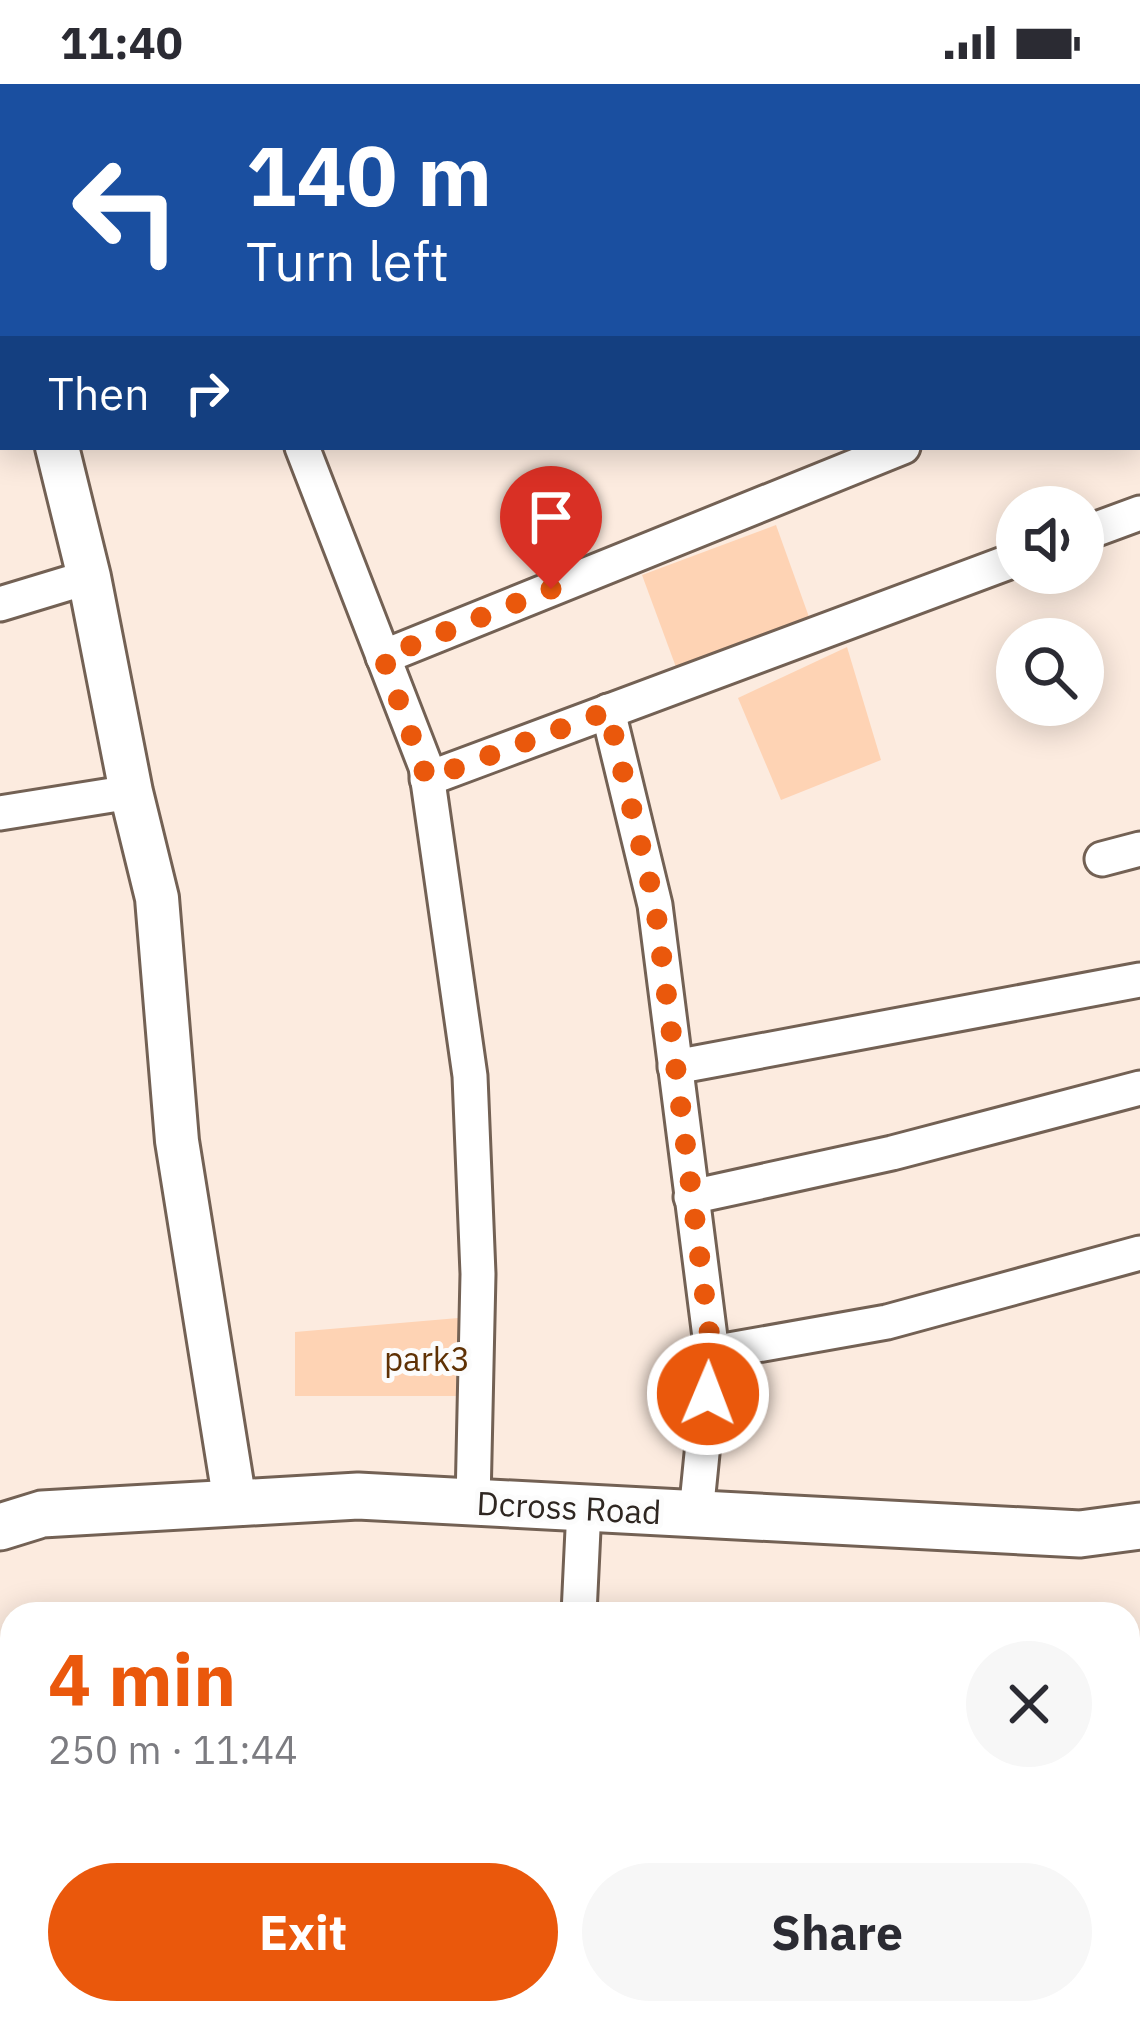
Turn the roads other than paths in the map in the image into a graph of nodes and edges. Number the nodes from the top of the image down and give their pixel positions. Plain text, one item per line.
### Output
1 (58, 450) edge
2 (303, 450) edge
3 (888, 450) edge
4 (844, 459) edge
5 (1140, 513) edge
6 (1104, 526) edge
7 (996, 567) edge
8 (89, 577) junction
9 (0, 604) edge
10 (383, 657) junction
11 (608, 711) junction
12 (427, 779) junction
13 (131, 792) junction
14 (0, 813) edge
15 (1140, 849) edge
16 (1102, 859) dead end
17 (1140, 980) edge
18 (675, 1067) junction
19 (1140, 1088) edge
20 (691, 1197) junction
21 (1140, 1253) edge
22 (712, 1354) junction
23 (473, 1502) junction
24 (236, 1503) junction
25 (584, 1508) junction
26 (696, 1514) junction
27 (1140, 1526) edge
28 (0, 1527) edge
29 (580, 1602) edge

1 - 8 street
2 - 10 street
3 - 4 street
4 - 10 street
5 - 6 street
7 - 11 street
8 - 9 street
8 - 13 street
10 - 12 street
11 - 12 street
11 - 18 street
12 - 23 street
13 - 14 street
13 - 24 street
15 - 16 street
17 - 18 street
18 - 20 street
19 - 20 street
20 - 22 street
21 - 22 street
22 - 26 street
23 - 24 main road, Dcross Road
23 - 25 main road, Dcross Road
24 - 28 main road, Dcross Road
25 - 26 main road, Dcross Road
25 - 29 street
26 - 27 main road, Dcross Road

